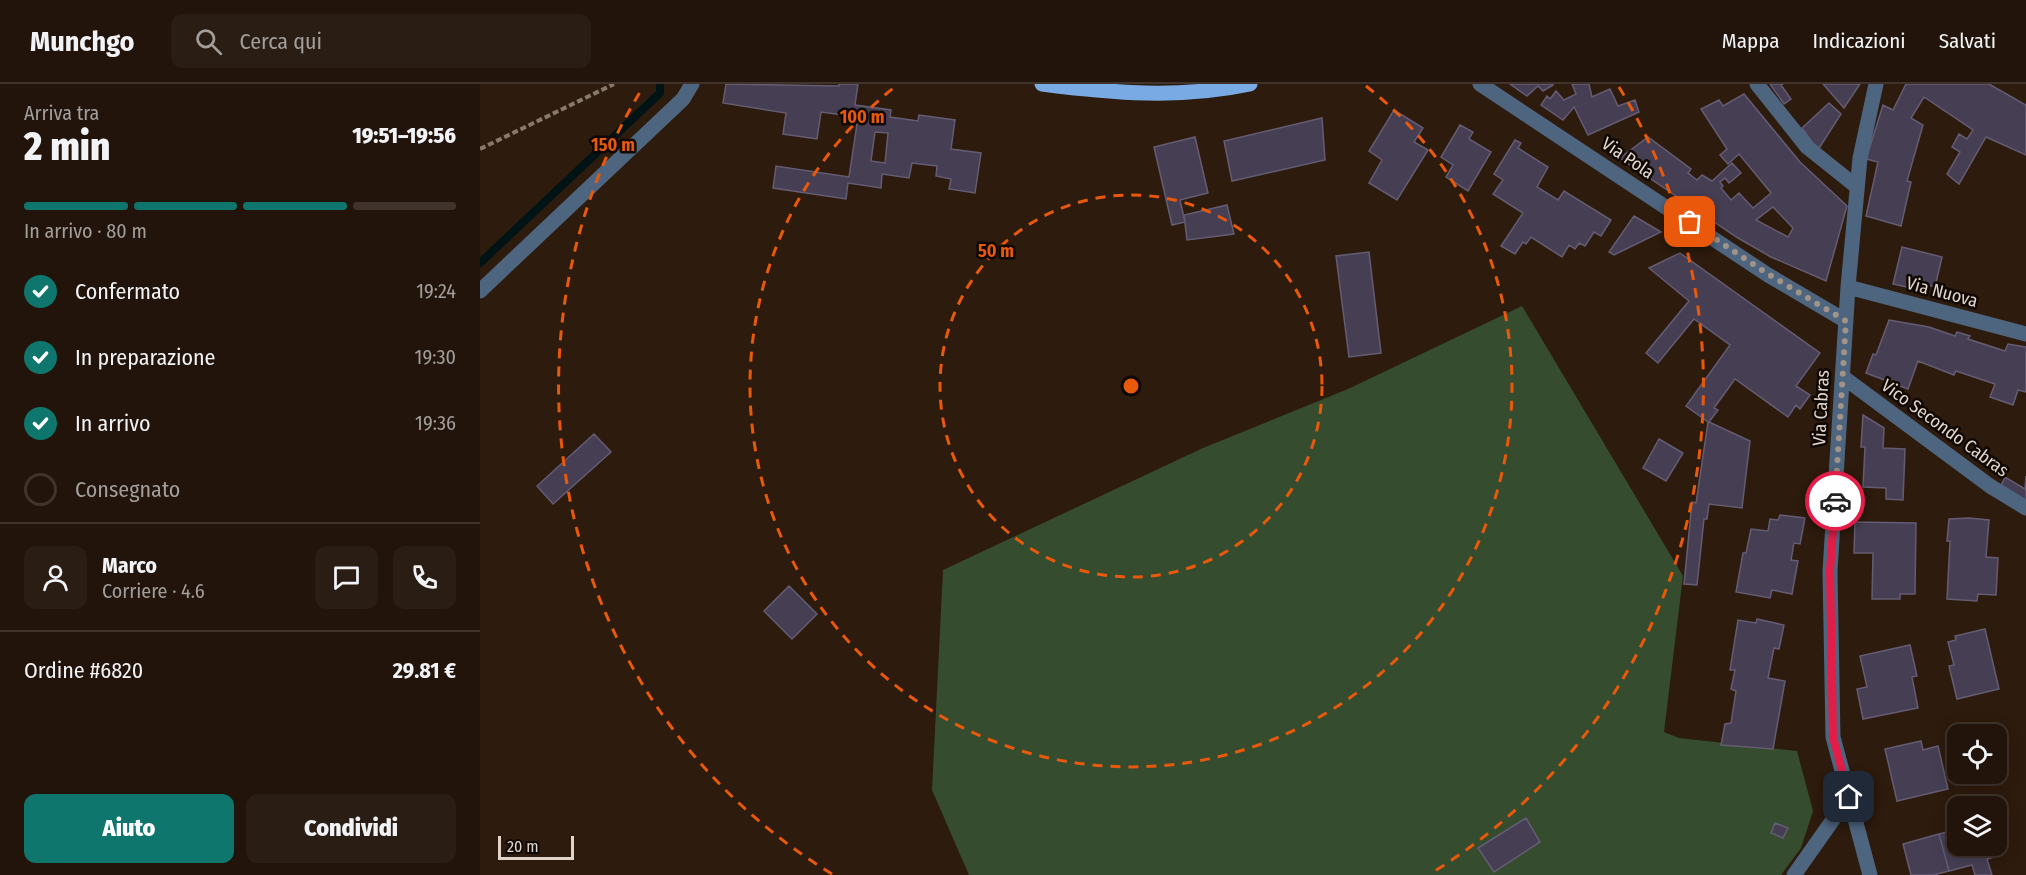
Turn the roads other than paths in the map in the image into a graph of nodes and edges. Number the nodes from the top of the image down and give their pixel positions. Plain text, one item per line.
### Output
1 (692, 84) edge
2 (1042, 84) edge
3 (1250, 84) edge
4 (1480, 84) edge
5 (1758, 84) edge
6 (1876, 84) edge
7 (1857, 187) junction
8 (1848, 287) junction
9 (480, 291) edge
10 (1846, 321) junction
11 (2026, 334) edge
12 (1842, 377) junction
13 (2026, 508) edge
14 (1849, 797) junction
15 (1794, 875) edge
16 (1870, 875) edge

1 - 9 street
2 - 3 main road
4 - 10 street, Via Pola
5 - 7 street
6 - 7 street, Via Cabras
7 - 8 street, Via Cabras
8 - 10 street, Via Cabras
8 - 11 street, Via Nuova
10 - 12 street, Via Cabras
12 - 13 street, Vico Secondo Cabras
12 - 14 street, Via Cabras
14 - 15 street
14 - 16 street, Via Cabras

